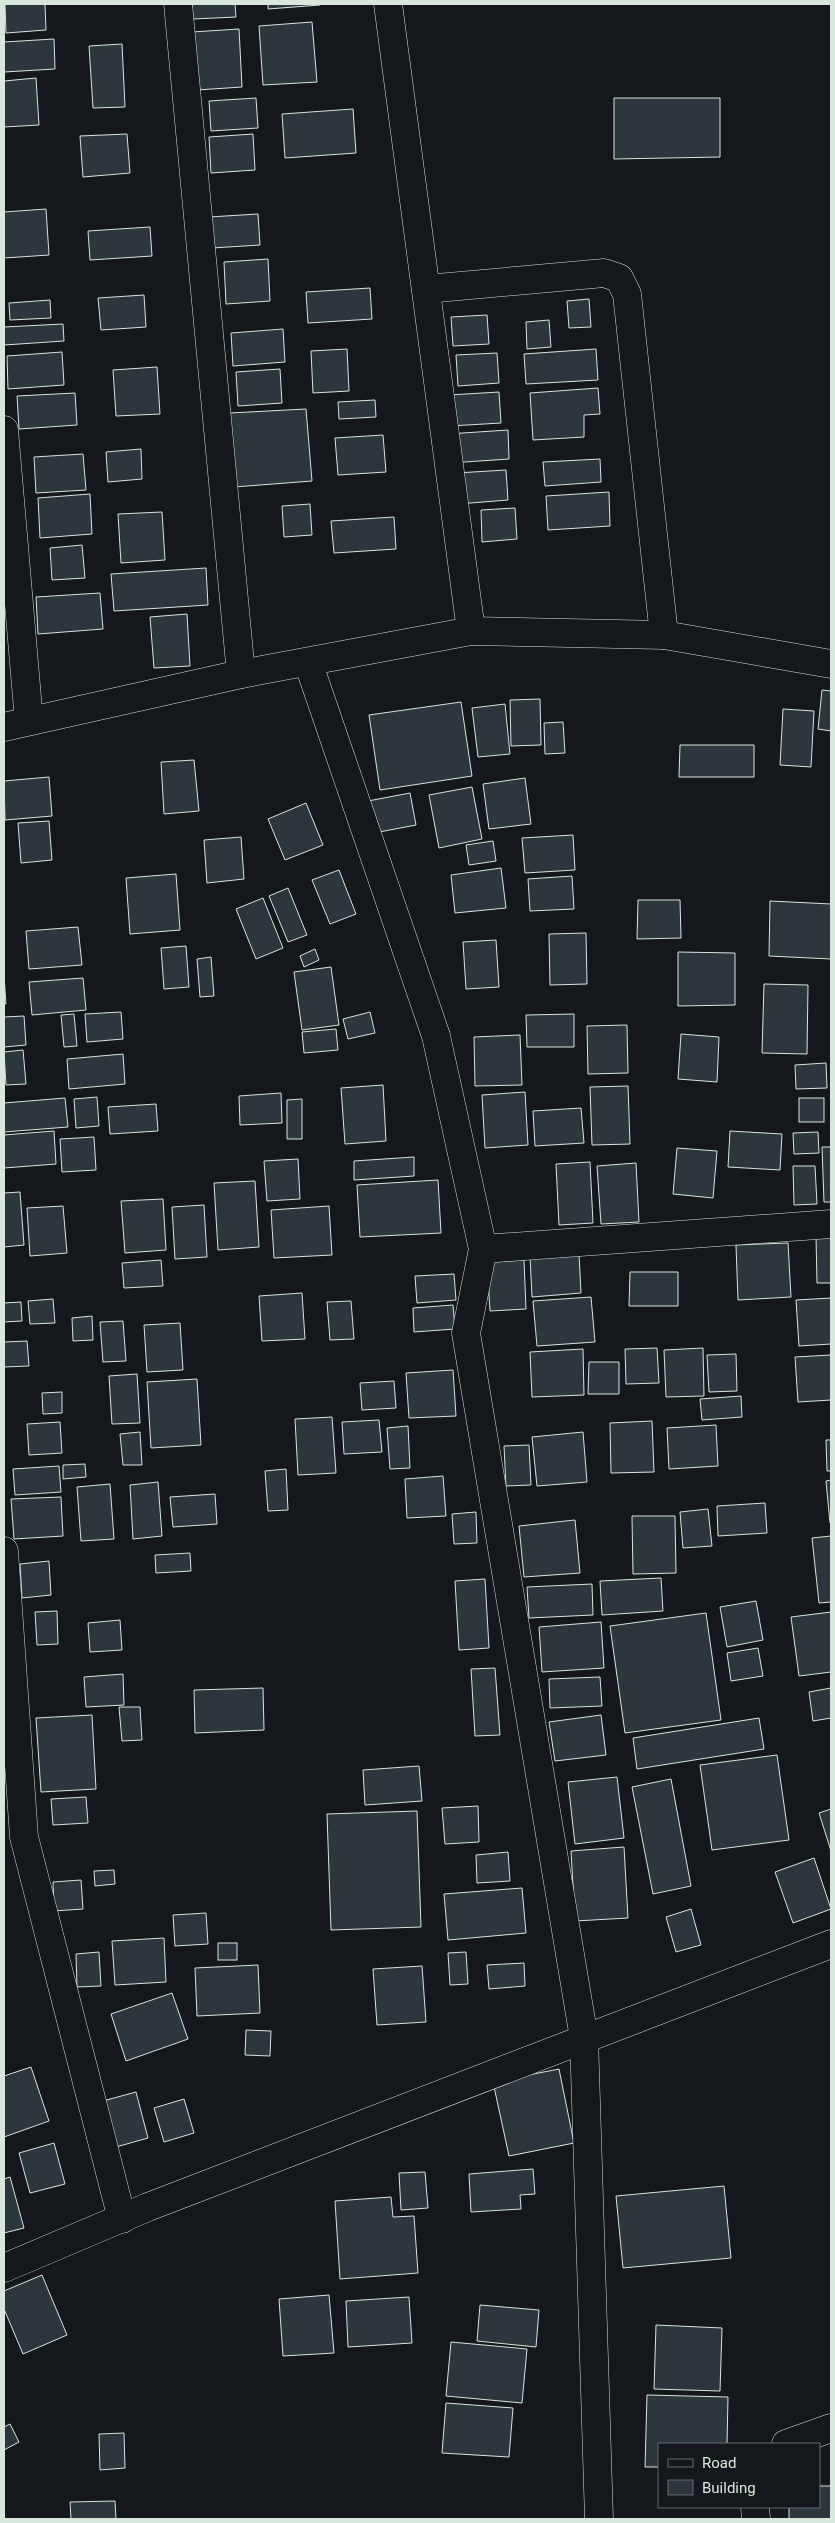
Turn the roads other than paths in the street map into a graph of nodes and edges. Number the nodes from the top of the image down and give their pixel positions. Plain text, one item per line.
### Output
1 (178, 4) edge
2 (388, 4) edge
3 (426, 289) junction
4 (4, 430) edge
5 (472, 631) junction
6 (664, 635) junction
7 (308, 662) junction
8 (831, 664) edge
9 (242, 674) junction
10 (16, 724) edge
11 (831, 1224) edge
12 (483, 1249) junction
13 (4, 1551) edge
14 (831, 1944) edge
15 (584, 2038) junction
16 (122, 2218) junction
17 (4, 2268) edge
18 (831, 2428) edge
19 (789, 2443) edge
20 (599, 2519) edge

1 - 9 street
2 - 3 street
3 - 5 street
3 - 6 street
4 - 10 street
5 - 6 street
5 - 7 street
6 - 8 street
7 - 9 street
7 - 12 street
9 - 10 street
11 - 12 street
12 - 15 street
13 - 16 street
14 - 15 street
15 - 16 street
15 - 20 street
16 - 17 street
18 - 19 street

